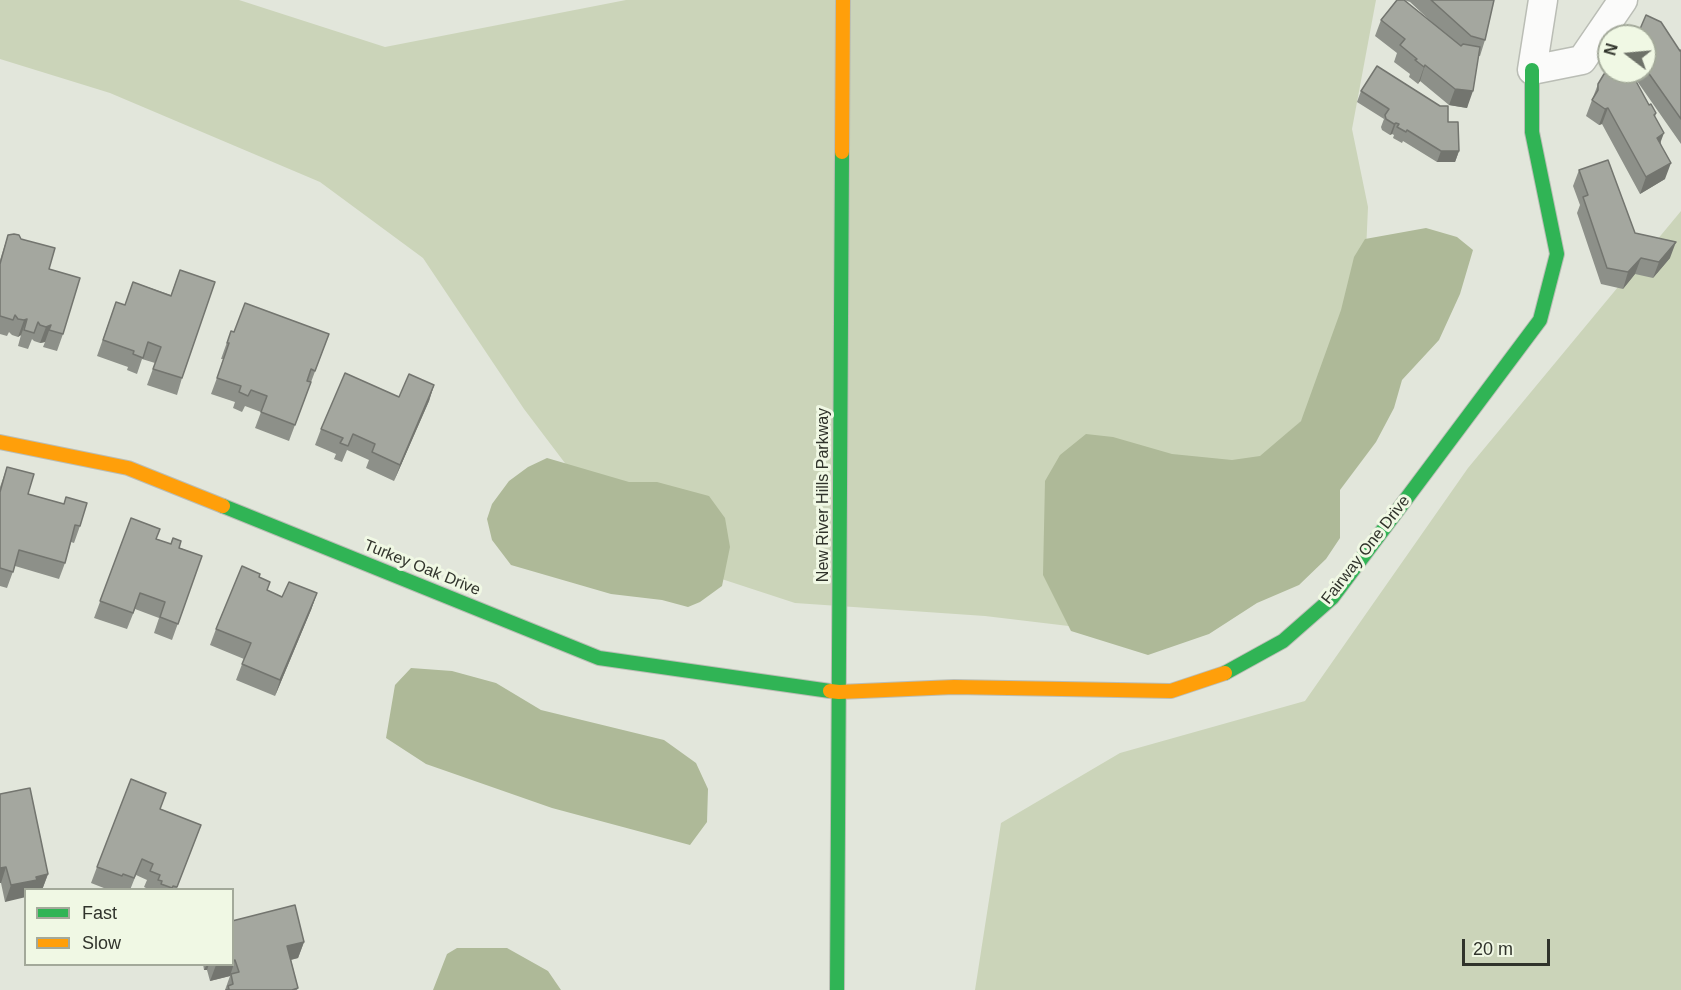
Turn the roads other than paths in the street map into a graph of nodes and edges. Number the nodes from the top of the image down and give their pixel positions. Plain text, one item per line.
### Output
1 (843, 0) edge
2 (1543, 0) edge
3 (1623, 0) edge
4 (1532, 70) junction
5 (0, 442) edge
6 (839, 692) junction
7 (837, 990) edge

1 - 6 street, New River Hills Parkway
2 - 4 street, Fairway One Drive
3 - 4 street
4 - 6 street, Fairway One Drive
5 - 6 street, Turkey Oak Drive
6 - 7 street, New River Hills Parkway

